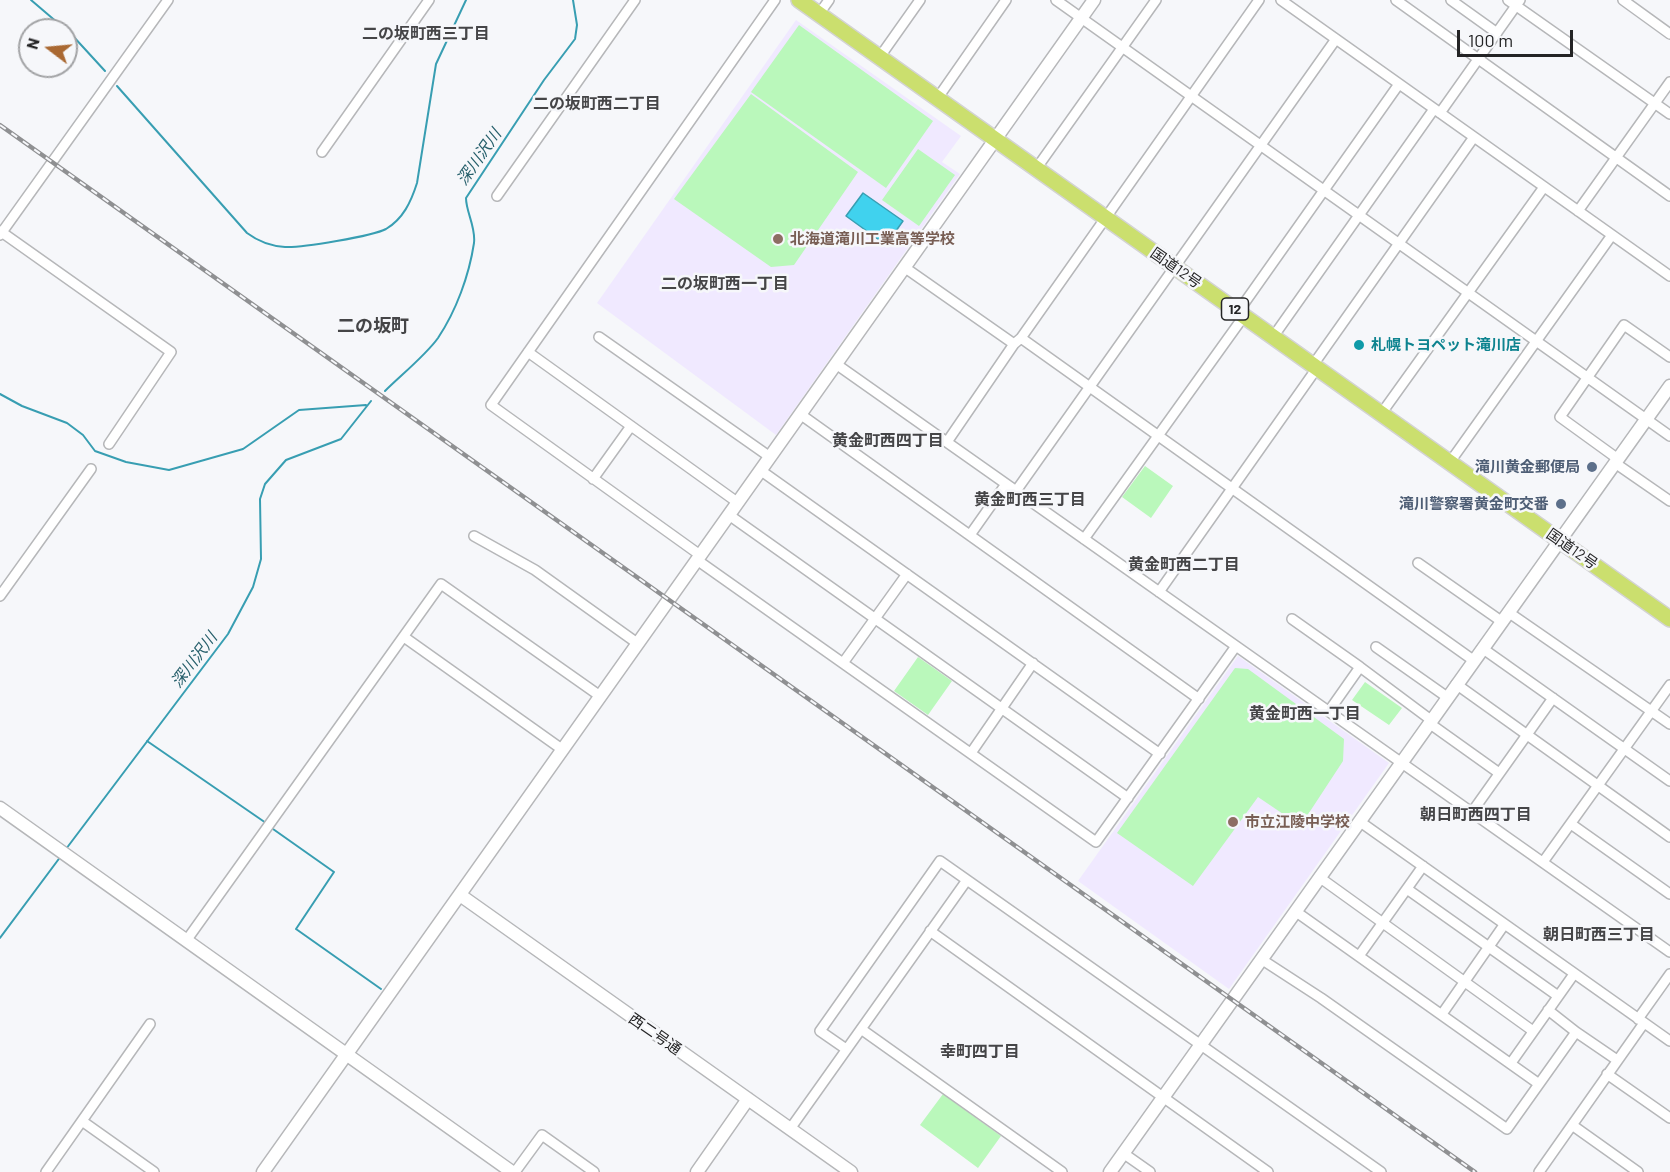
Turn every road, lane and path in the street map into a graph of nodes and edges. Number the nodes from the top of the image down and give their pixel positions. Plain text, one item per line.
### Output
1 (168, 0) edge
2 (429, 0) edge
3 (635, 0) edge
4 (775, 0) edge
5 (799, 0) edge
6 (829, 0) edge
7 (920, 0) edge
8 (1006, 0) edge
9 (1056, 0) edge
10 (1094, 0) edge
11 (1156, 0) edge
12 (1259, 0) edge
13 (1281, 0) edge
14 (1396, 0) edge
15 (1451, 0) edge
16 (1623, 0) edge
17 (1515, 2) edge
18 (819, 14) junction
19 (1081, 18) junction
20 (1497, 33) junction
21 (1670, 34) edge
22 (1336, 39) junction
23 (1122, 48) junction
24 (879, 58) junction
25 (1478, 59) junction
26 (1670, 82) edge
27 (1399, 84) junction
28 (1191, 96) junction
29 (937, 99) junction
30 (1655, 103) junction
31 (1437, 111) junction
32 (1670, 114) edge
33 (1474, 137) junction
34 (995, 140) junction
35 (1260, 144) junction
36 (322, 152) dead end
37 (1616, 158) junction
38 (1036, 169) junction
39 (1544, 187) junction
40 (1325, 190) junction
41 (497, 196) dead end
42 (1670, 196) edge
43 (1578, 211) junction
44 (1359, 216) junction
45 (1106, 218) junction
46 (1, 233) edge
47 (1612, 235) junction
48 (1398, 244) junction
49 (904, 267) junction
50 (1174, 267) junction
51 (1670, 276) edge
52 (1467, 293) junction
53 (1241, 314) junction
54 (599, 337) dead end
55 (1273, 337) junction
56 (1017, 341) junction
57 (1537, 342) junction
58 (528, 352) junction
59 (1670, 357) edge
60 (836, 364) junction
61 (1315, 367) junction
62 (1587, 378) junction
63 (1670, 386) edge
64 (1089, 387) junction
65 (800, 414) junction
66 (1381, 414) junction
67 (1646, 419) junction
68 (630, 426) junction
69 (1158, 435) junction
70 (1670, 436) edge
71 (946, 442) junction
72 (109, 444) dead end
73 (770, 457) junction
74 (1617, 461) junction
75 (1450, 462) junction
76 (91, 469) dead end
77 (760, 470) junction
78 (593, 479) junction
79 (1006, 484) junction
80 (1232, 488) junction
81 (1016, 491) junction
82 (1670, 501) edge
83 (737, 502) junction
84 (729, 514) junction
85 (970, 535) junction
86 (474, 536) dead end
87 (1084, 539) junction
88 (1560, 541) junction
89 (698, 558) junction
90 (1418, 563) dead end
91 (907, 574) junction
92 (1159, 592) junction
93 (0, 596) edge
94 (1504, 616) junction
95 (875, 618) junction
96 (1292, 619) dead end
97 (1670, 619) edge
98 (404, 636) junction
99 (637, 643) junction
100 (1236, 646) junction
101 (1376, 646) dead end
102 (1482, 648) junction
103 (1473, 660) junction
104 (843, 663) junction
105 (1033, 663) junction
106 (1360, 667) junction
107 (1456, 684) junction
108 (1670, 685) edge
109 (600, 696) junction
110 (1447, 697) junction
111 (1553, 698) junction
112 (1199, 699) junction
113 (1002, 708) junction
114 (1329, 711) junction
115 (1651, 711) junction
116 (1430, 722) junction
117 (1670, 724) edge
118 (1526, 735) junction
119 (1625, 748) junction
120 (563, 750) junction
121 (971, 753) junction
122 (1160, 754) junction
123 (1401, 762) junction
124 (1499, 773) junction
125 (1670, 781) edge
126 (1597, 786) junction
127 (1128, 798) junction
128 (0, 807) edge
129 (1472, 812) junction
130 (1359, 821) junction
131 (1571, 824) junction
132 (1670, 837) edge
133 (1543, 862) junction
134 (1423, 866) junction
135 (1319, 877) junction
136 (967, 879) junction
137 (1407, 889) junction
138 (1670, 894) edge
139 (460, 895) junction
140 (1295, 911) junction
141 (1383, 923) junction
142 (1504, 925) junction
143 (930, 931) junction
144 (186, 941) junction
145 (1489, 947) junction
146 (1670, 952) edge
147 (1359, 956) junction
148 (1261, 959) junction
149 (1574, 974) junction
150 (1670, 974) edge
151 (1465, 981) junction
152 (1558, 996) junction
153 (1548, 1010) junction
154 (1442, 1014) junction
155 (1641, 1021) junction
156 (150, 1024) dead end
157 (861, 1029) junction
158 (1533, 1031) junction
159 (1576, 1032) junction
160 (1670, 1041) edge
161 (1200, 1044) junction
162 (846, 1049) junction
163 (346, 1054) junction
164 (1617, 1060) junction
165 (1511, 1063) junction
166 (1607, 1074) junction
167 (1539, 1084) junction
168 (1162, 1098) junction
169 (748, 1099) junction
170 (1670, 1118) edge
171 (82, 1120) junction
172 (1572, 1125) junction
173 (790, 1129) junction
174 (1123, 1153) junction
175 (46, 1172) edge
176 (154, 1172) edge
177 (262, 1172) edge
178 (514, 1172) edge
179 (594, 1172) edge
180 (697, 1172) edge
181 (851, 1172) edge
182 (1062, 1172) edge
183 (1110, 1172) edge
184 (1150, 1172) edge
185 (1268, 1172) edge
186 (1381, 1172) edge
187 (1539, 1172) edge
188 (1638, 1172) edge

1 - 46 street
2 - 36 street
3 - 41 street
4 - 58 street
5 - 18 highway, 国道12号 / 12
6 - 18 street
7 - 24 street
8 - 29 street
9 - 19 street
10 - 19 street
11 - 23 street
12 - 28 street
13 - 22 street
14 - 25 street
15 - 20 street
16 - 21 street
17 - 20 street
17 - 30 street
18 - 24 highway, 国道12号 / 12
19 - 23 street
19 - 34 street
20 - 25 street
22 - 27 street
22 - 35 street
23 - 28 street
23 - 38 street
24 - 29 highway, 国道12号 / 12
25 - 31 street
25 - 37 street
26 - 30 street
27 - 31 street
27 - 40 street
28 - 35 street
28 - 45 street
29 - 34 highway, 国道12号 / 12
30 - 32 street
30 - 37 street
31 - 33 street
31 - 44 street
33 - 39 street
33 - 48 street
34 - 38 highway, 国道12号 / 12
34 - 49 street
35 - 40 street
35 - 50 street
37 - 42 street
37 - 43 street
38 - 45 highway, 国道12号 / 12
39 - 43 street
39 - 52 street
40 - 44 street
40 - 53 street
43 - 47 street
44 - 48 street
44 - 55 street
45 - 50 highway, 国道12号 / 12
45 - 56 street
46 - 72 street
47 - 51 street
47 - 57 street
48 - 52 street
48 - 61 street
49 - 56 street
49 - 60 street
50 - 53 highway, 国道12号 / 12
50 - 64 street
52 - 57 street
52 - 66 street
53 - 55 highway, 国道12号 / 12
53 - 69 street
54 - 73 street
55 - 61 highway, 国道12号 / 12
56 - 64 street
56 - 71 street
57 - 62 street
57 - 75 street
58 - 68 street
58 - 78 street
59 - 62 street
60 - 65 street
60 - 71 street
61 - 66 highway, 国道12号 / 12
61 - 80 street
62 - 67 street
62 - 74 street
63 - 67 street
64 - 69 street
64 - 81 street
65 - 73 street
65 - 85 street
66 - 75 highway, 国道12号 / 12
67 - 70 street
67 - 74 street
68 - 78 street
68 - 83 street
69 - 80 street
69 - 87 street
71 - 79 street
73 - 77 street
74 - 82 street
74 - 88 street
75 - 88 highway, 国道12号 / 12
76 - 93 street
77 - 83 street
77 - 91 street
78 - 89 street
79 - 81 street
79 - 85 street
80 - 92 street
80 - 103 street
81 - 87 street
83 - 84 street
84 - 89 street
84 - 95 street
85 - 112 street
86 - 99 street
87 - 92 street
88 - 94 street
88 - 97 highway, 国道12号 / 12
89 - 99 street
89 - 104 street
90 - 94 street
91 - 95 street
91 - 105 street
92 - 100 street
94 - 102 street
94 - 115 street
95 - 104 street
95 - 113 street
96 - 106 street
98 - 109 street
98 - 120 street
98 - 144 street
99 - 109 street
100 - 112 street
100 - 114 street
101 - 110 street
102 - 103 street
102 - 111 street
103 - 107 street
104 - 121 street
105 - 113 street
105 - 122 street
106 - 114 street
106 - 116 street
107 - 110 street
107 - 118 street
108 - 115 street
109 - 120 street
110 - 116 street
111 - 118 street
111 - 119 street
112 - 122 street
113 - 121 street
113 - 127 street
114 - 123 street
115 - 117 street
115 - 119 street
116 - 123 street
116 - 124 street
118 - 124 street
118 - 126 street
119 - 125 street
119 - 126 street
120 - 139 street
121 - 127 street
122 - 127 street
123 - 129 street
123 - 130 street
124 - 129 street
126 - 131 street
126 - 132 street
128 - 144 street
129 - 133 street
130 - 134 street
130 - 135 street
131 - 133 street
131 - 138 street
133 - 146 street
134 - 137 street
134 - 142 street
135 - 140 street
135 - 141 street
136 - 143 street
136 - 161 street
136 - 162 street
137 - 141 street
137 - 145 street
139 - 163 street
139 - 169 street, 西二号通
140 - 147 street
140 - 148 street
141 - 147 street
141 - 151 street
142 - 145 street
142 - 149 street
143 - 157 street
143 - 168 street
144 - 163 street
145 - 151 street
145 - 152 street
147 - 154 street
148 - 161 street
148 - 167 street
149 - 152 street
149 - 155 street
150 - 155 street
151 - 154 street
151 - 158 street
152 - 153 street
153 - 158 street
153 - 159 street
154 - 165 street
155 - 160 street
155 - 164 street
156 - 171 street
157 - 162 street
157 - 182 street
158 - 165 street
159 - 164 street
159 - 167 street
161 - 168 street
161 - 186 street
162 - 173 street
163 - 177 street
163 - 178 street
164 - 166 street
165 - 167 street
166 - 170 street
166 - 172 street
168 - 174 street
168 - 185 street
169 - 173 street, 西二号通
169 - 180 street
171 - 175 street
171 - 176 street
172 - 187 street
172 - 188 street
173 - 181 street, 西二号通
174 - 183 street
174 - 184 street
178 - 179 street

